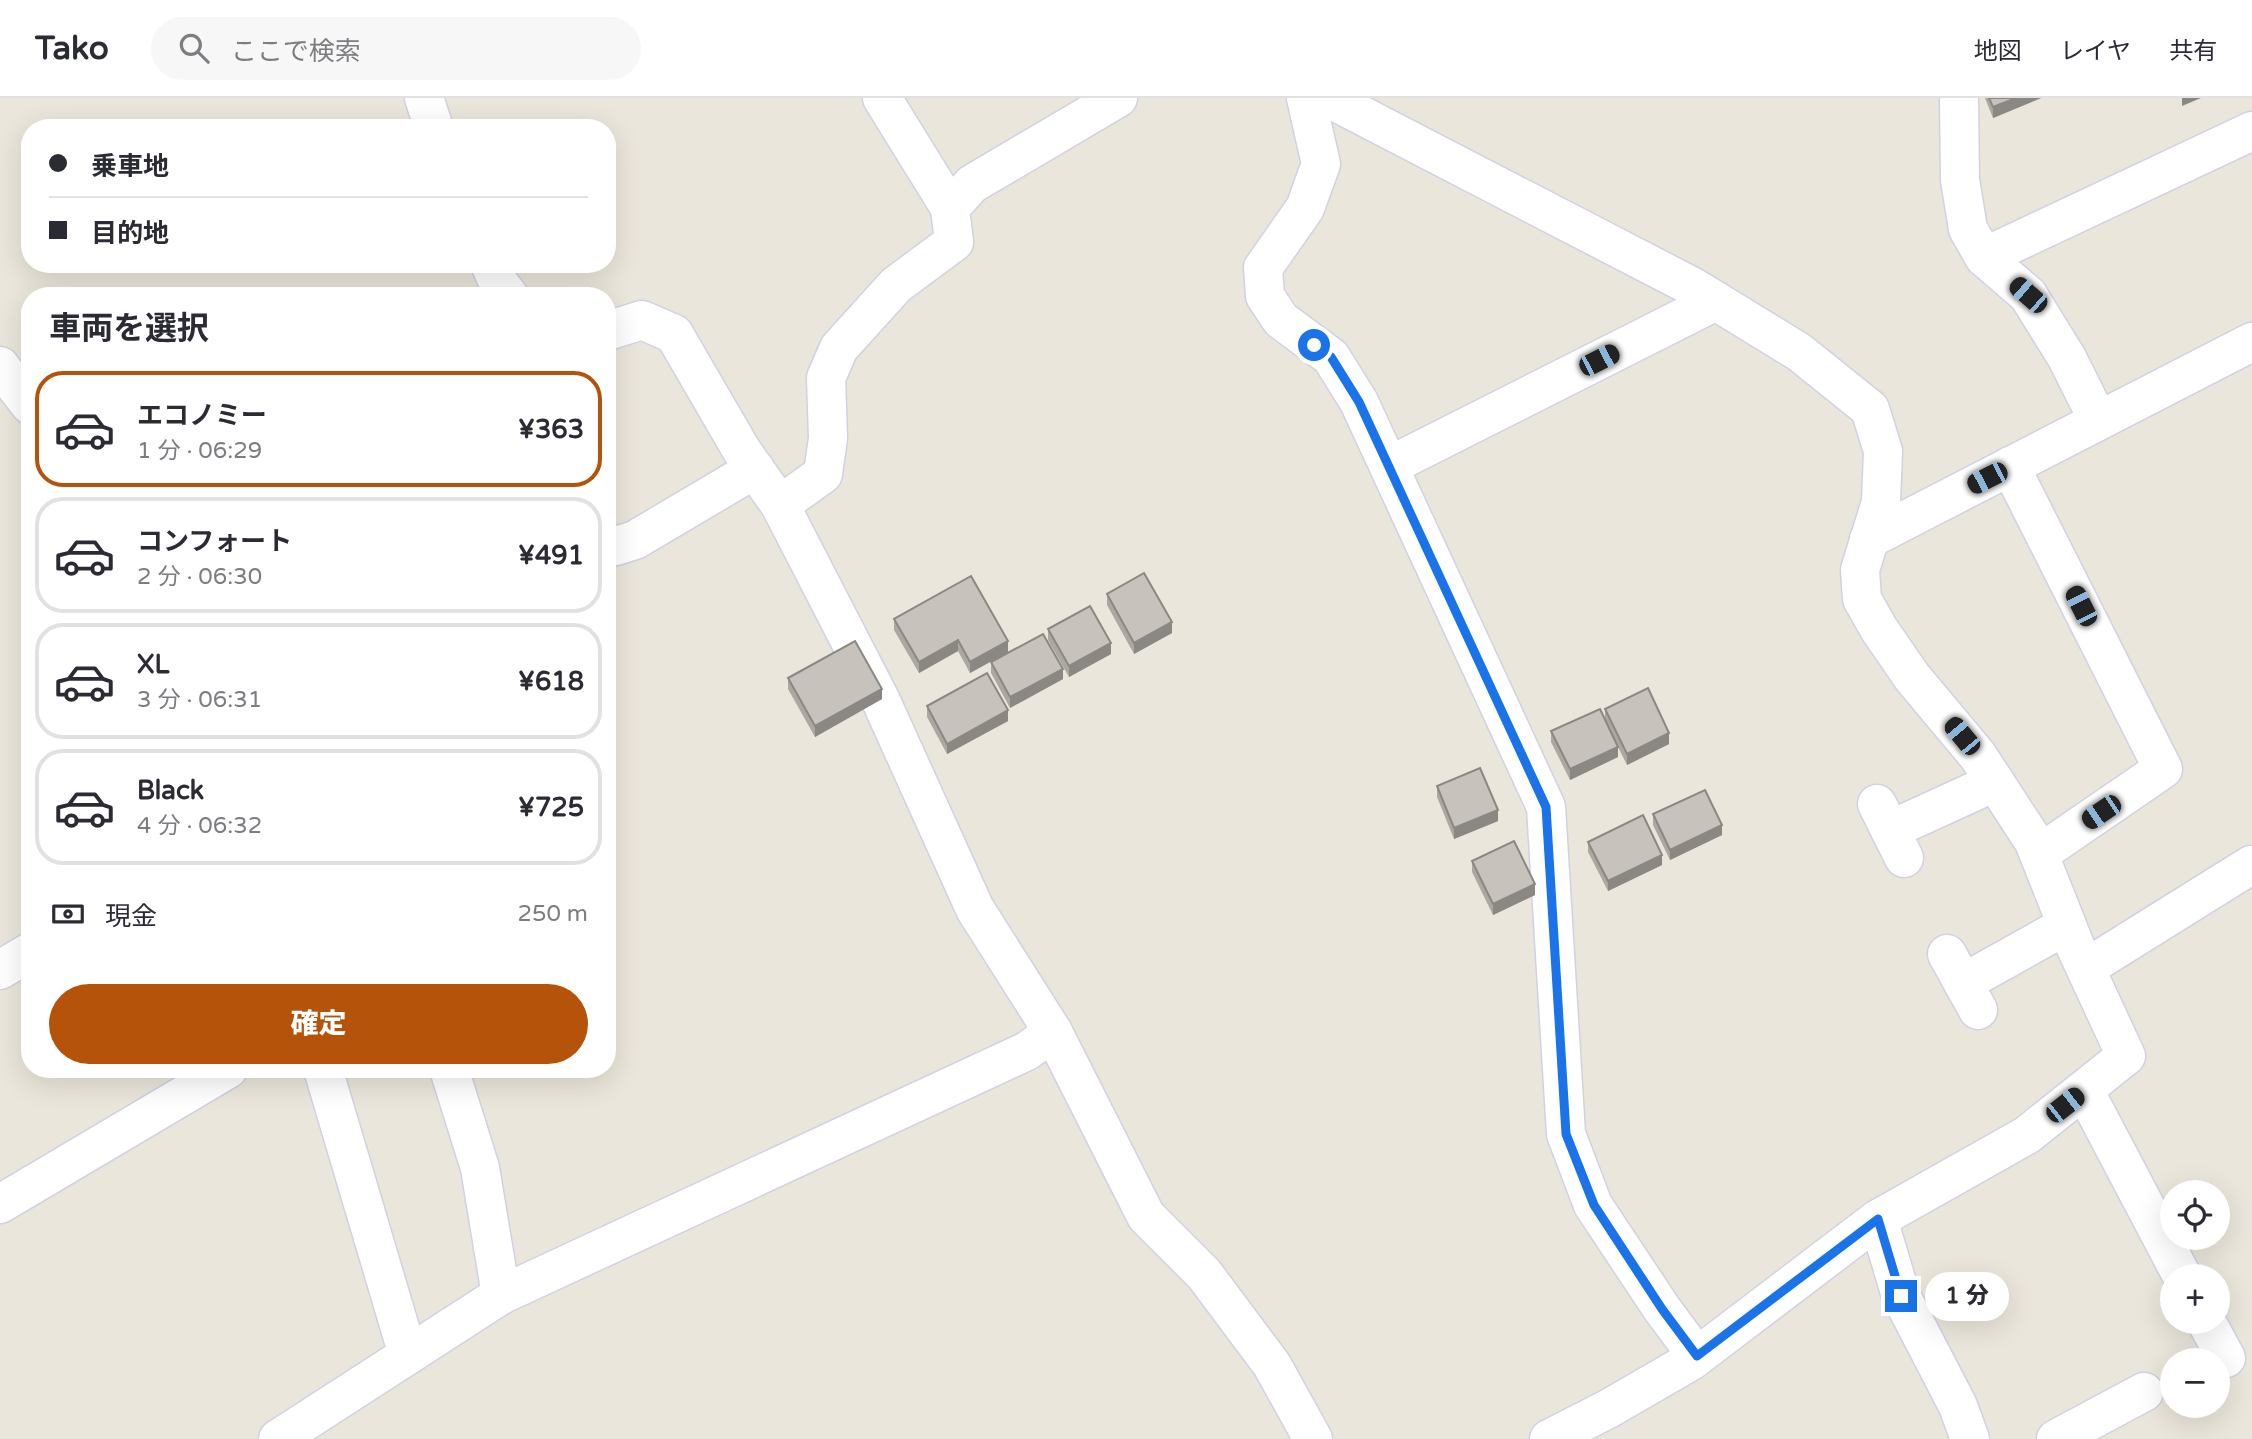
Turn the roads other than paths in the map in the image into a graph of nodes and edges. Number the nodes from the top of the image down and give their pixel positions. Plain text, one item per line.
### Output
1 (424, 98) edge
2 (882, 98) edge
3 (1118, 98) edge
4 (1306, 98) edge
5 (1328, 98) edge
6 (1959, 98) edge
7 (431, 119) edge
8 (2252, 131) edge
9 (950, 208) junction
10 (1984, 257) junction
11 (1716, 301) junction
12 (616, 328) edge
13 (2252, 342) edge
14 (0, 366) edge
15 (21, 393) edge
16 (2098, 420) junction
17 (1389, 466) junction
18 (2010, 466) junction
19 (755, 469) junction
20 (780, 505) junction
21 (1869, 539) junction
22 (616, 546) edge
23 (1995, 782) junction
24 (1891, 831) dead end
25 (2039, 854) junction
26 (2251, 865) edge
27 (2067, 925) junction
28 (21, 958) edge
29 (2086, 968) junction
30 (0, 970) edge
31 (1963, 982) dead end
32 (1053, 1032) junction
33 (213, 1078) edge
34 (326, 1078) edge
35 (452, 1078) edge
36 (2084, 1090) junction
37 (0, 1204) edge
38 (1878, 1219) junction
39 (2176, 1264) edge
40 (501, 1295) junction
41 (408, 1355) junction
42 (1697, 1356) junction
43 (2144, 1392) dead end
44 (278, 1439) edge
45 (1313, 1439) edge
46 (1549, 1439) edge
47 (1970, 1439) edge
48 (2056, 1439) edge

1 - 7 street
2 - 9 street
3 - 9 street
4 - 17 street
5 - 11 street
6 - 10 street
8 - 10 street
9 - 20 street
10 - 16 street
11 - 17 street
11 - 21 street
12 - 19 street
13 - 16 street
14 - 15 street
16 - 18 street
17 - 42 street
18 - 21 street
18 - 25 street
19 - 20 street
19 - 22 street
20 - 32 street
21 - 23 street
23 - 24 street
23 - 25 street
25 - 27 street
26 - 29 street
27 - 29 street
27 - 31 street
28 - 30 street
29 - 36 street
32 - 40 street
32 - 45 street
33 - 37 street
34 - 41 street
35 - 40 street
36 - 38 street
36 - 39 street
38 - 42 street
38 - 47 street
40 - 41 street
41 - 44 street
42 - 46 street
43 - 48 street

